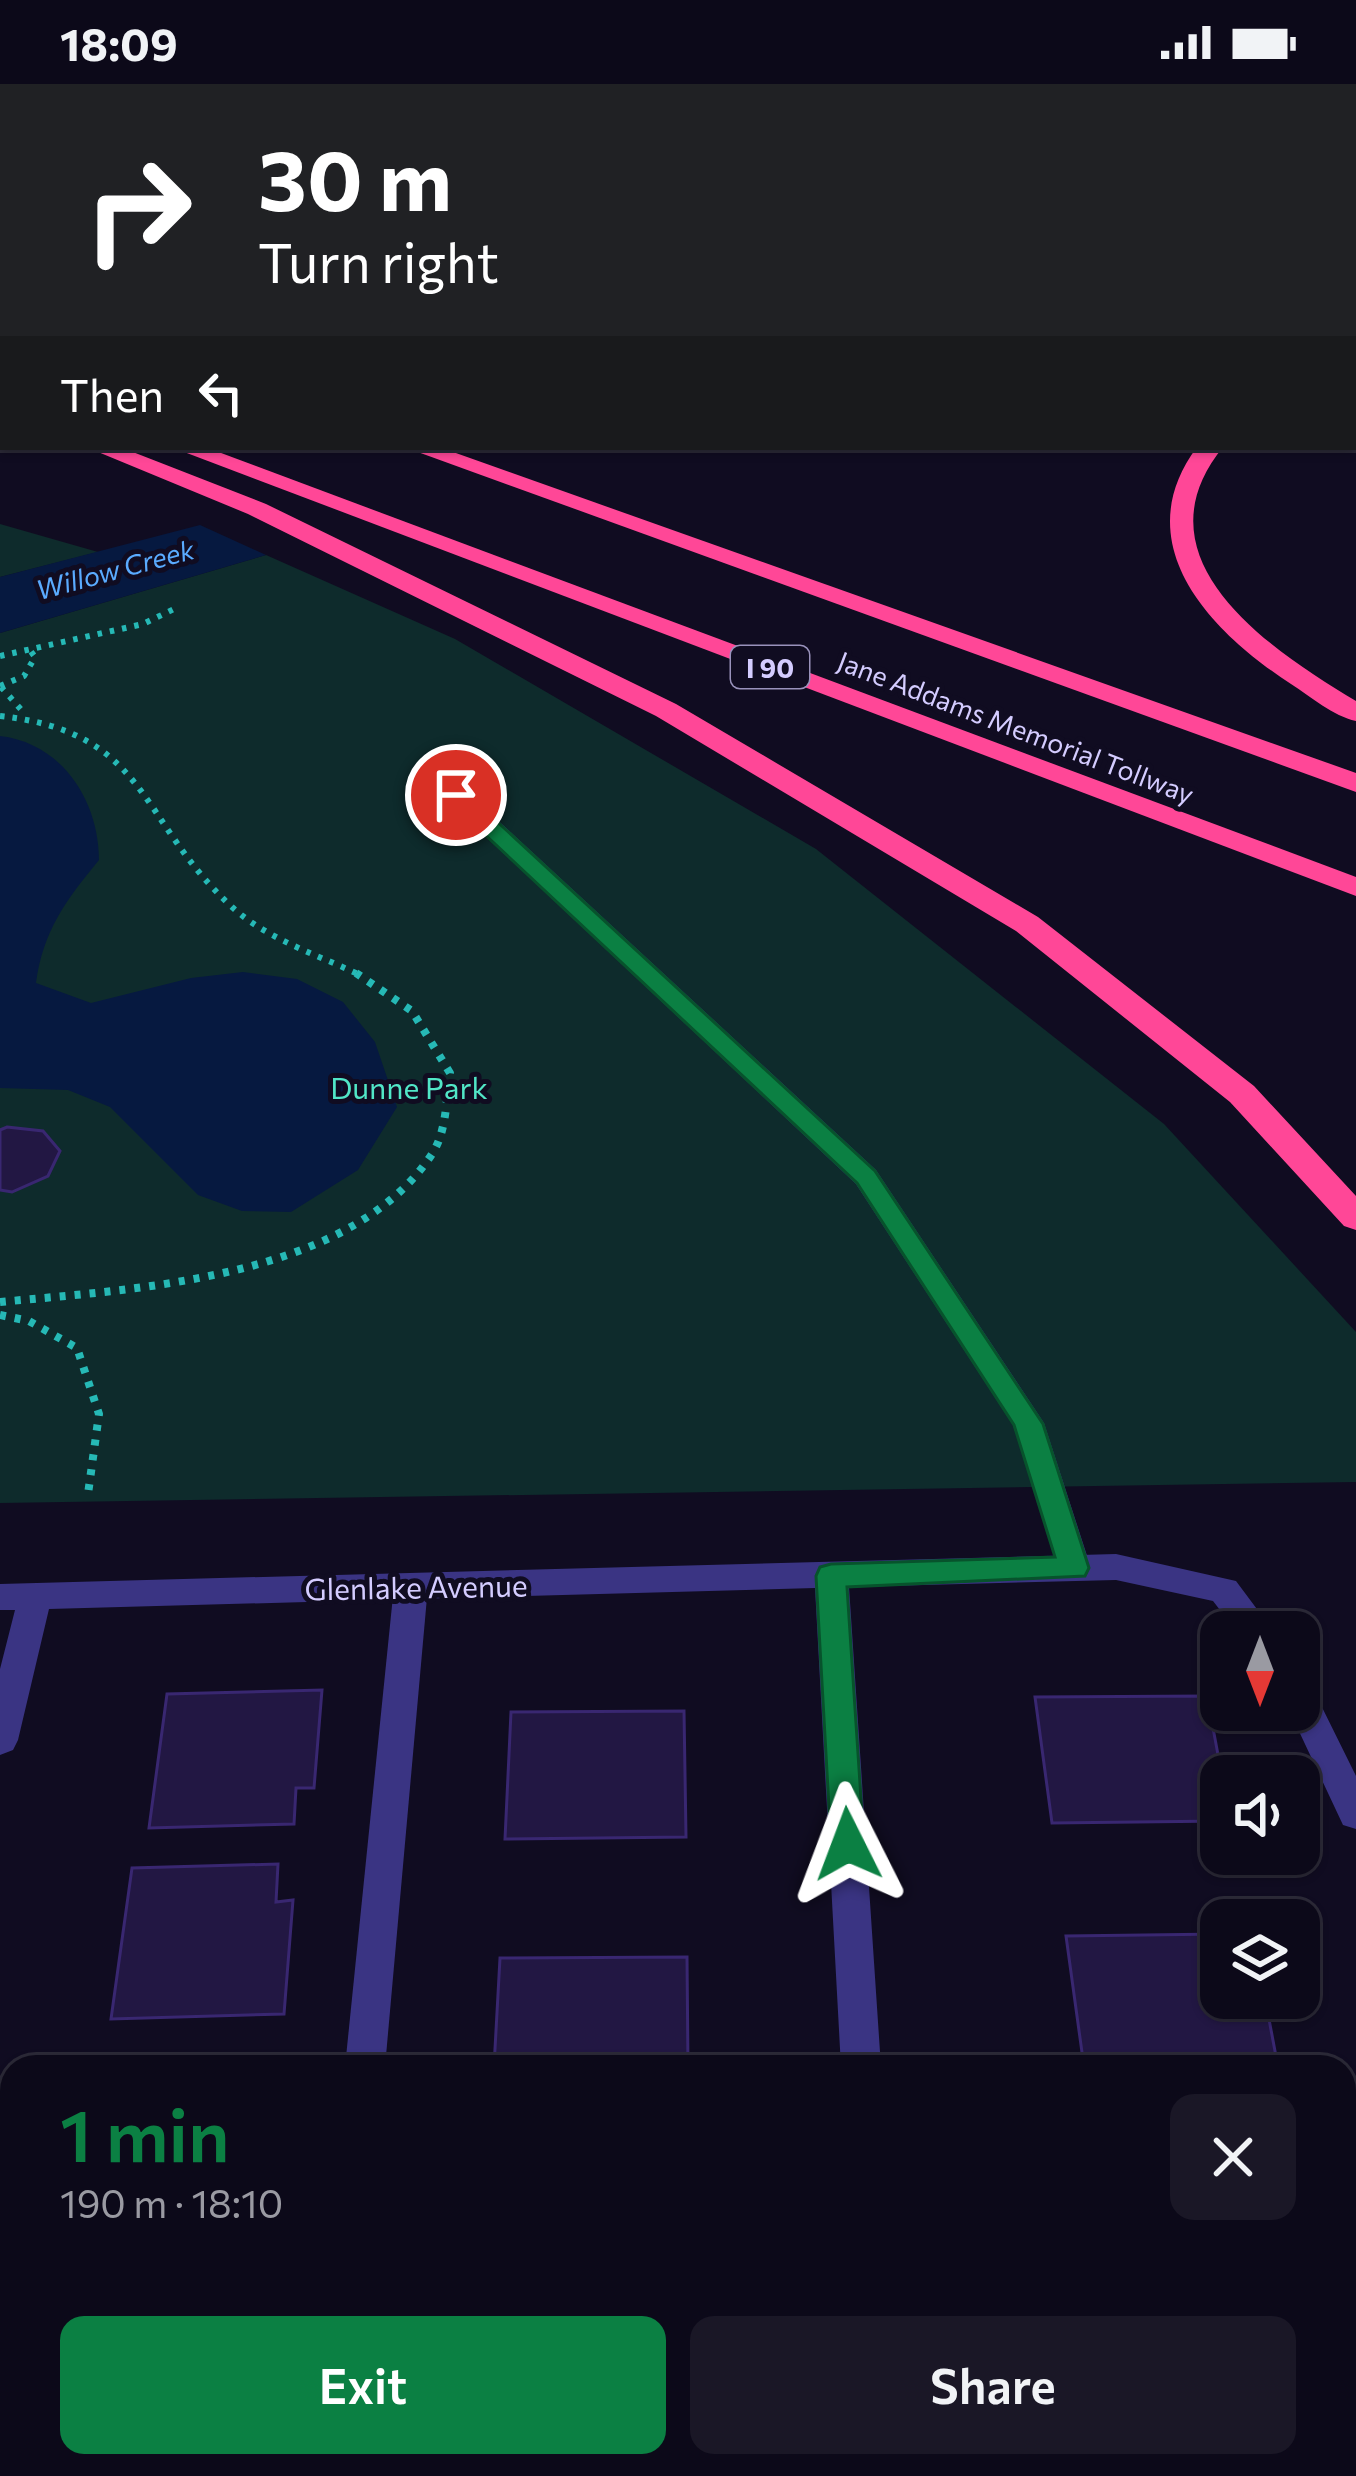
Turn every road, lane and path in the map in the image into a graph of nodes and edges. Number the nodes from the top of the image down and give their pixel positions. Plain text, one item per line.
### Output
1 (106, 450) edge
2 (191, 450) edge
3 (424, 450) edge
4 (1207, 450) edge
5 (174, 609) dead end
6 (29, 650) junction
7 (0, 656) edge
8 (0, 686) edge
9 (1356, 713) edge
10 (0, 716) edge
11 (26, 716) junction
12 (1356, 783) edge
13 (456, 795) dead end
14 (1356, 887) edge
15 (1356, 1218) edge
16 (0, 1302) edge
17 (0, 1316) edge
18 (88, 1494) dead end
19 (1074, 1568) junction
20 (831, 1576) junction
21 (411, 1586) junction
22 (17, 1596) edge
23 (1240, 1611) edge
24 (1316, 1731) edge
25 (0, 1740) edge
26 (1356, 1814) edge
27 (366, 2055) edge
28 (860, 2055) edge

1 - 15 highway
2 - 14 highway, Jane Addams Memorial Tollway / I 90
3 - 12 highway, Jane Addams Memorial Tollway
4 - 9 highway
5 - 6 path
6 - 7 path
6 - 8 path
8 - 11 path
10 - 11 path
11 - 16 path
13 - 19 street
17 - 18 path
19 - 20 street, Glenlake Avenue
19 - 23 street, Glenlake Avenue
20 - 21 street, Glenlake Avenue
20 - 28 street
21 - 22 street, Glenlake Avenue
21 - 27 street
22 - 25 street
24 - 26 street

